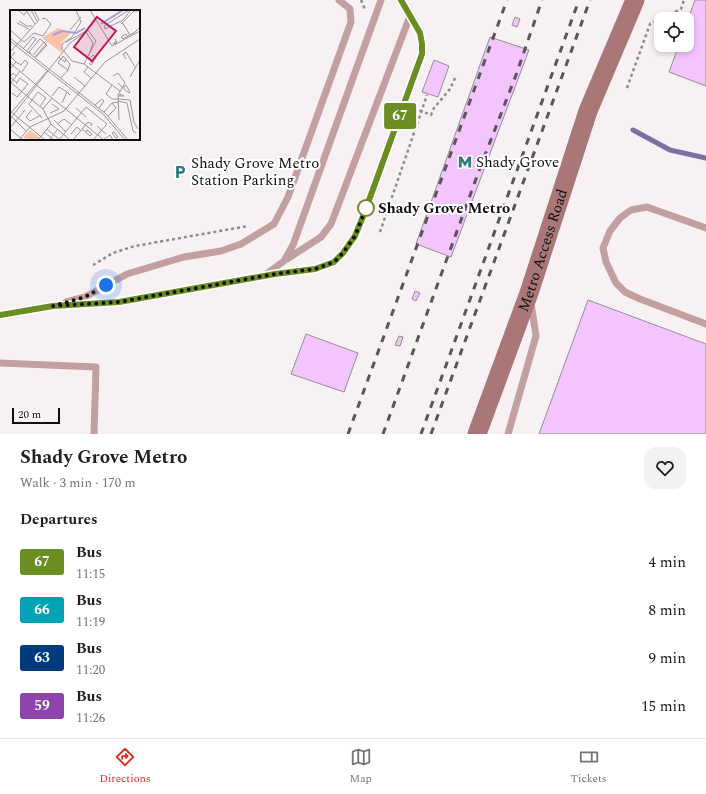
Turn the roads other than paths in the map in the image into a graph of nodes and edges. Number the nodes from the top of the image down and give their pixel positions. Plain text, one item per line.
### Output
1 (339, 0) edge
2 (381, 0) edge
3 (401, 0) edge
4 (635, 0) edge
5 (410, 16) junction
6 (706, 228) edge
7 (284, 261) junction
8 (263, 277) junction
9 (529, 293) junction
10 (53, 306) junction
11 (0, 315) edge
12 (706, 324) edge
13 (0, 362) edge
14 (94, 434) edge
15 (477, 434) edge
16 (508, 434) edge

1 - 10 lane
2 - 7 lane
3 - 5 lane
4 - 9 main road, Metro Access Road
5 - 7 lane
5 - 8 lane
6 - 12 lane
7 - 8 lane
8 - 10 lane
9 - 15 main road, Metro Access Road
9 - 16 lane
10 - 11 lane
13 - 14 lane

